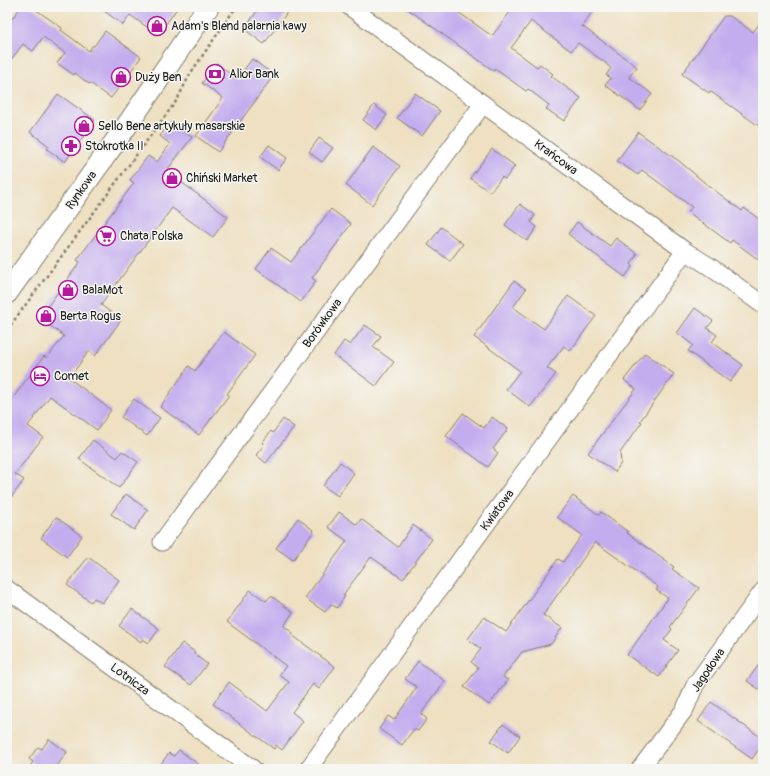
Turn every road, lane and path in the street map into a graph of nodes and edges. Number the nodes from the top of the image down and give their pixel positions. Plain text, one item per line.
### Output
1 (208, 7) edge
2 (236, 7) edge
3 (350, 7) edge
4 (482, 104) junction
5 (685, 250) junction
6 (7, 293) edge
7 (763, 305) edge
8 (7, 330) edge
9 (162, 542) dead end
10 (7, 589) edge
11 (763, 591) edge
12 (253, 769) edge
13 (308, 769) edge
14 (640, 769) edge

1 - 6 street, Rynkowa
2 - 8 path
3 - 4 street, Krańcowa
4 - 5 street, Krańcowa
4 - 9 street, Borówkowa
5 - 7 street, Krańcowa
5 - 13 street, Kwiatowa
10 - 12 street, Lotnicza
11 - 14 street, Jagodowa

